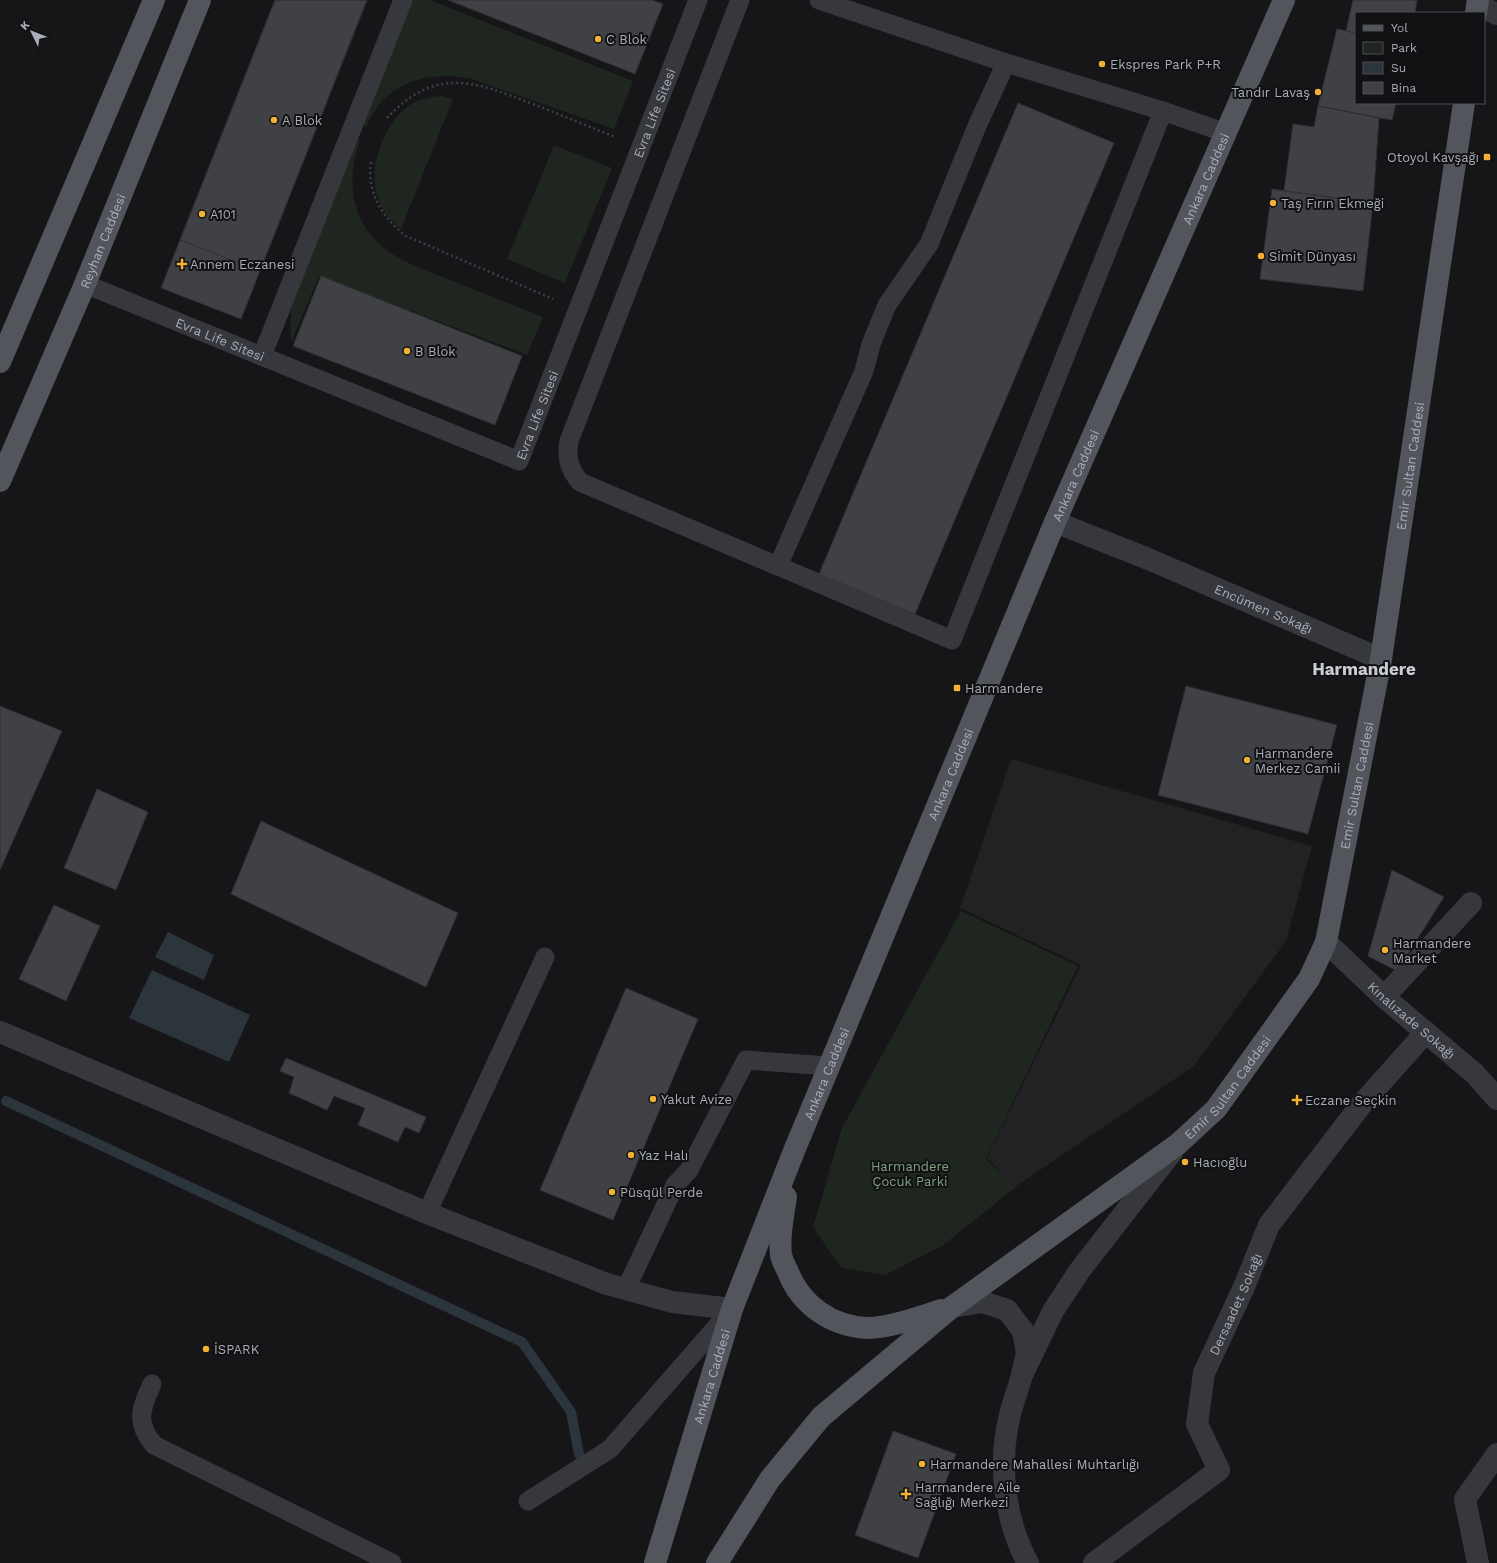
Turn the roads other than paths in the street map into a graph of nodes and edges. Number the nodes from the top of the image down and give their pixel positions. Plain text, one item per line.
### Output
1 (154, 0) edge
2 (200, 0) edge
3 (403, 0) edge
4 (698, 0) edge
5 (740, 0) edge
6 (819, 0) edge
7 (1284, 0) edge
8 (1477, 6) edge
9 (1497, 14) edge
10 (1006, 63) junction
11 (1464, 104) edge
12 (1163, 111) junction
13 (1226, 133) junction
14 (85, 284) junction
15 (262, 356) junction
16 (0, 362) edge
17 (0, 481) edge
18 (1055, 522) junction
19 (778, 566) junction
20 (1381, 659) junction
21 (1471, 903) dead end
22 (1326, 942) junction
23 (545, 957) dead end
24 (1384, 997) junction
25 (0, 1032) edge
26 (1426, 1032) junction
27 (829, 1066) junction
28 (1497, 1099) edge
29 (1178, 1144) junction
30 (794, 1151) junction
31 (427, 1213) junction
32 (626, 1289) junction
33 (952, 1307) junction
34 (732, 1309) junction
35 (1022, 1375) junction
36 (152, 1384) dead end
37 (1497, 1454) edge
38 (528, 1501) dead end
39 (392, 1563) edge
40 (655, 1563) edge
41 (717, 1563) edge
42 (1028, 1563) edge
43 (1094, 1563) edge
44 (1478, 1563) edge

1 - 16 main road
2 - 14 main road, Reyhan Caddesi
3 - 15 lane
4 - 15 lane, Evra Life Sitesi
5 - 19 lane
6 - 10 lane
7 - 13 main road, Ankara Caddesi
8 - 9 street
10 - 12 lane
10 - 19 lane
11 - 20 main road, Emir Sultan Caddesi
12 - 13 lane
12 - 19 lane
13 - 18 main road, Ankara Caddesi
14 - 15 lane, Evra Life Sitesi
14 - 17 main road, Reyhan Caddesi
18 - 20 street, Encümen Sokağı
18 - 27 main road, Ankara Caddesi
20 - 22 main road, Emir Sultan Caddesi
21 - 24 street
22 - 24 street, Kınalızade Sokağı
22 - 29 main road, Emir Sultan Caddesi
23 - 31 lane
24 - 26 street, Kınalızade Sokağı
25 - 31 street
26 - 28 street, Kınalızade Sokağı
26 - 43 street, Dersaadet Sokağı
27 - 30 main road, Ankara Caddesi
27 - 32 lane
29 - 33 main road, Emir Sultan Caddesi
29 - 35 street
30 - 33 main road
30 - 34 main road, Ankara Caddesi
31 - 32 street
32 - 34 street
33 - 35 street
33 - 41 main road
34 - 38 lane
34 - 40 main road, Ankara Caddesi
35 - 42 street
36 - 39 lane
37 - 44 street

